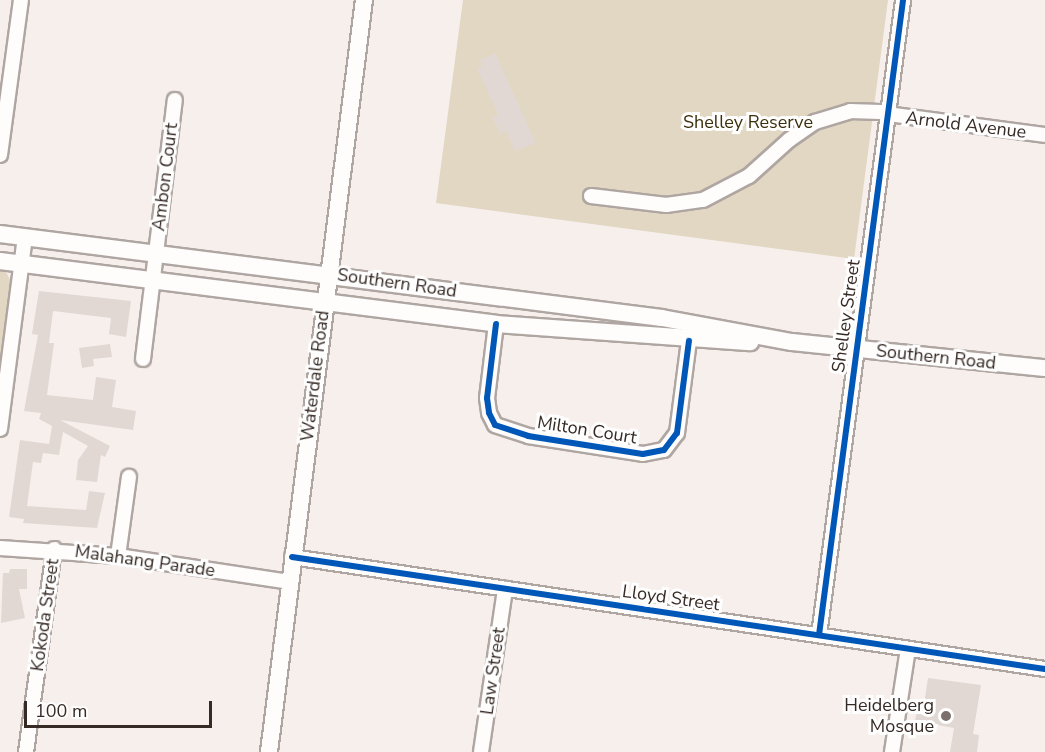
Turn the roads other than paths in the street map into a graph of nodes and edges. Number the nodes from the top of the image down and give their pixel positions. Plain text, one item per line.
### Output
1 (21, 0) edge
2 (364, 0) edge
3 (903, 0) edge
4 (6, 62) edge
5 (175, 100) dead end
6 (888, 113) junction
7 (1045, 135) edge
8 (0, 155) edge
9 (591, 196) dead end
10 (0, 234) edge
11 (25, 237) junction
12 (156, 253) junction
13 (0, 261) edge
14 (22, 263) junction
15 (327, 273) junction
16 (153, 280) junction
17 (324, 302) junction
18 (496, 324) junction
19 (689, 340) junction
20 (792, 342) junction
21 (856, 349) junction
22 (143, 360) dead end
23 (1045, 368) edge
24 (0, 429) edge
25 (129, 477) dead end
26 (0, 548) edge
27 (54, 549) junction
28 (118, 556) junction
29 (292, 557) junction
30 (289, 582) junction
31 (505, 589) junction
32 (819, 635) junction
33 (908, 649) junction
34 (1045, 669) edge
35 (26, 752) edge
36 (269, 752) edge
37 (481, 752) edge
38 (892, 752) edge

1 - 4 street
2 - 15 main road, Waterdale Road
3 - 6 street, Shelley Street
4 - 8 street
5 - 12 street, Ambon Court
6 - 7 street, Arnold Avenue
6 - 9 street, Arnold Avenue
6 - 21 street, Shelley Street
10 - 11 main road, Southern Road
11 - 12 main road, Southern Road
11 - 14 street
12 - 15 main road, Southern Road
12 - 16 street, Ambon Court
13 - 14 main road, Southern Road
14 - 16 main road, Southern Road
14 - 24 street
15 - 17 main road, Waterdale Road
15 - 20 main road, Southern Road
16 - 17 main road, Southern Road
16 - 22 street, Ambon Court
17 - 18 main road, Southern Road
17 - 29 main road, Waterdale Road
18 - 19 main road, Southern Road
18 - 19 street, Milton Court
19 - 20 main road, Southern Road
20 - 21 main road, Southern Road
21 - 23 main road, Southern Road
21 - 32 street, Shelley Street
25 - 28 street
26 - 27 street, Malahang Parade
27 - 28 street, Malahang Parade
27 - 35 street, Kokoda Street
28 - 30 street, Malahang Parade
29 - 30 main road, Waterdale Road
29 - 31 street, Lloyd Street
30 - 36 main road, Waterdale Road
31 - 32 street, Lloyd Street
31 - 37 street, Law Street
32 - 33 street, Lloyd Street
33 - 34 street, Lloyd Street
33 - 38 street

